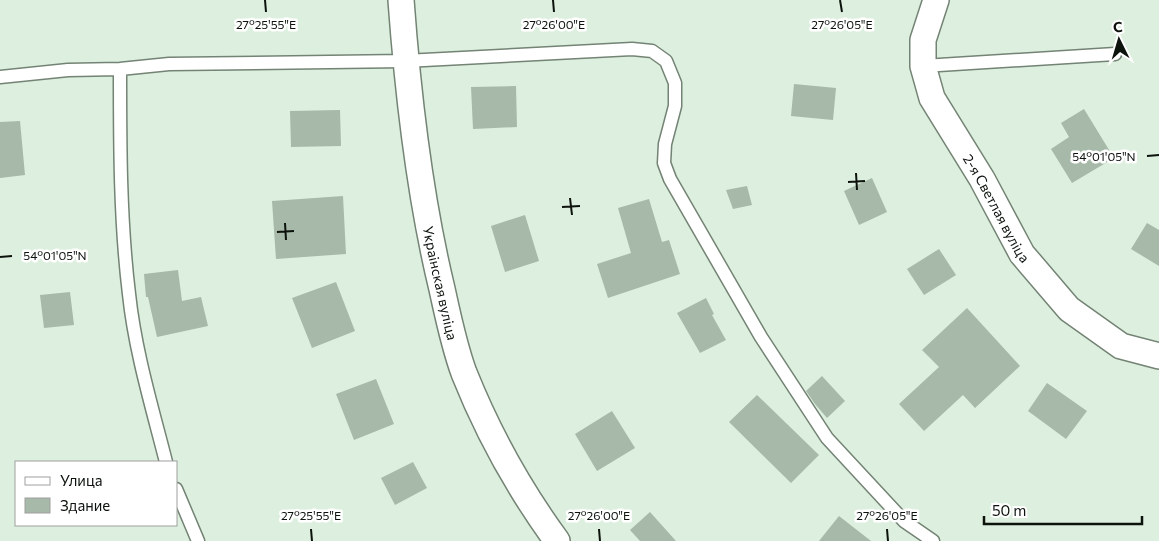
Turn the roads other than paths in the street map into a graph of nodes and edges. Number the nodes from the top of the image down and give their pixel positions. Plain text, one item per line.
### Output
1 (401, 0) edge
2 (936, 0) edge
3 (1115, 54) dead end
4 (405, 61) junction
5 (923, 66) junction
6 (120, 69) junction
7 (0, 77) edge
8 (1159, 356) edge
9 (166, 461) edge
10 (178, 494) edge
11 (198, 541) edge
12 (557, 541) edge
13 (933, 541) edge

1 - 4 street, Украінская вуліца
2 - 5 street, 2-я Светлая вуліца
3 - 5 lane
4 - 6 lane
4 - 12 street, Украінская вуліца
4 - 13 lane
5 - 8 street, 2-я Светлая вуліца
6 - 7 lane
6 - 9 lane
10 - 11 lane

